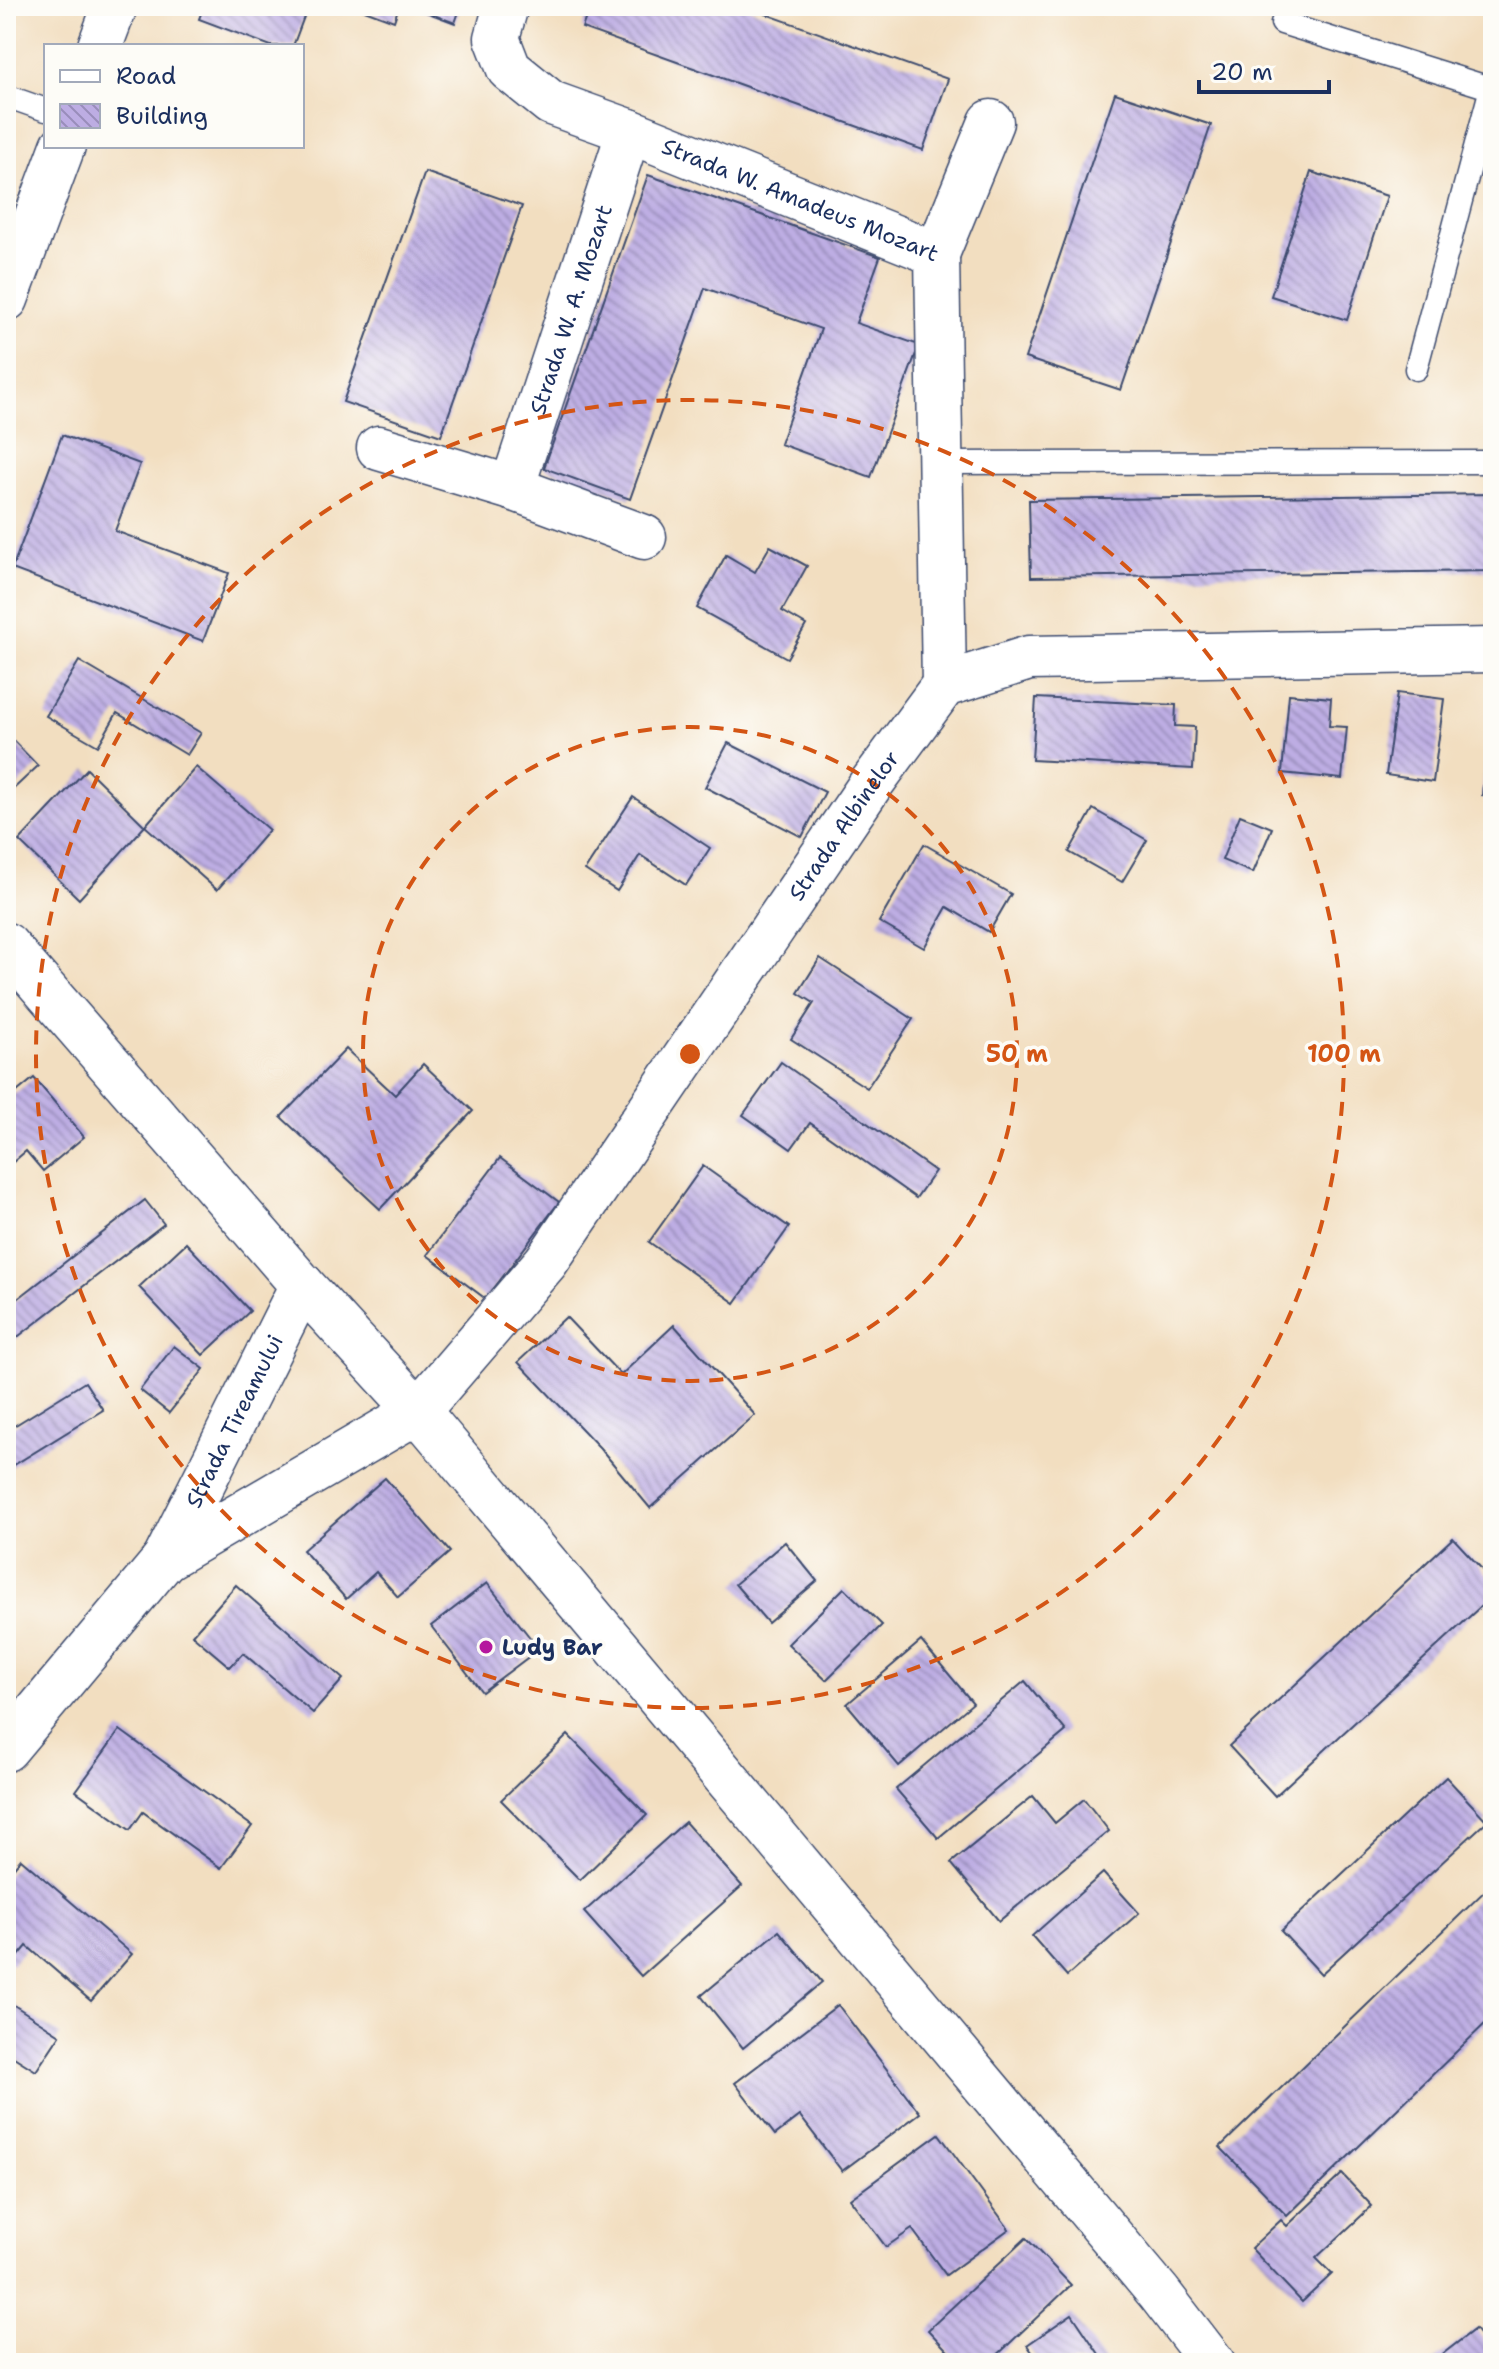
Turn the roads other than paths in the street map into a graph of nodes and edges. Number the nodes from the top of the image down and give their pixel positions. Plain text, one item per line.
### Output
1 (115, 6) edge
2 (506, 6) edge
3 (1282, 23) dead end
4 (101, 44) edge
5 (1492, 88) edge
6 (6, 96) edge
7 (44, 109) edge
8 (991, 122) dead end
9 (629, 131) junction
10 (62, 148) edge
11 (937, 254) junction
12 (6, 299) edge
13 (1416, 369) dead end
14 (379, 448) dead end
15 (1493, 462) edge
16 (940, 463) junction
17 (512, 488) junction
18 (644, 537) dead end
19 (1493, 650) edge
20 (944, 685) junction
21 (6, 945) edge
22 (302, 1285) junction
23 (418, 1411) junction
24 (165, 1559) junction
25 (6, 1749) edge
26 (1213, 2363) edge

1 - 4 street
2 - 9 street, Strada W. Amadeus Mozart
3 - 5 lane
5 - 13 lane
6 - 7 lane
8 - 11 street
9 - 11 street, Strada W. Amadeus Mozart
9 - 17 street, Strada W. A. Mozart
10 - 12 street
11 - 16 street, Strada W. Amadeus Mozart
14 - 17 street
15 - 16 lane
16 - 20 street, Strada W. Amadeus Mozart
17 - 18 street
19 - 20 street
20 - 23 street, Strada Albinelor
21 - 22 street
22 - 23 street
22 - 24 street, Strada Tireamului
23 - 24 street, Strada Tireamului
23 - 26 street
24 - 25 street, Strada Tireamului

